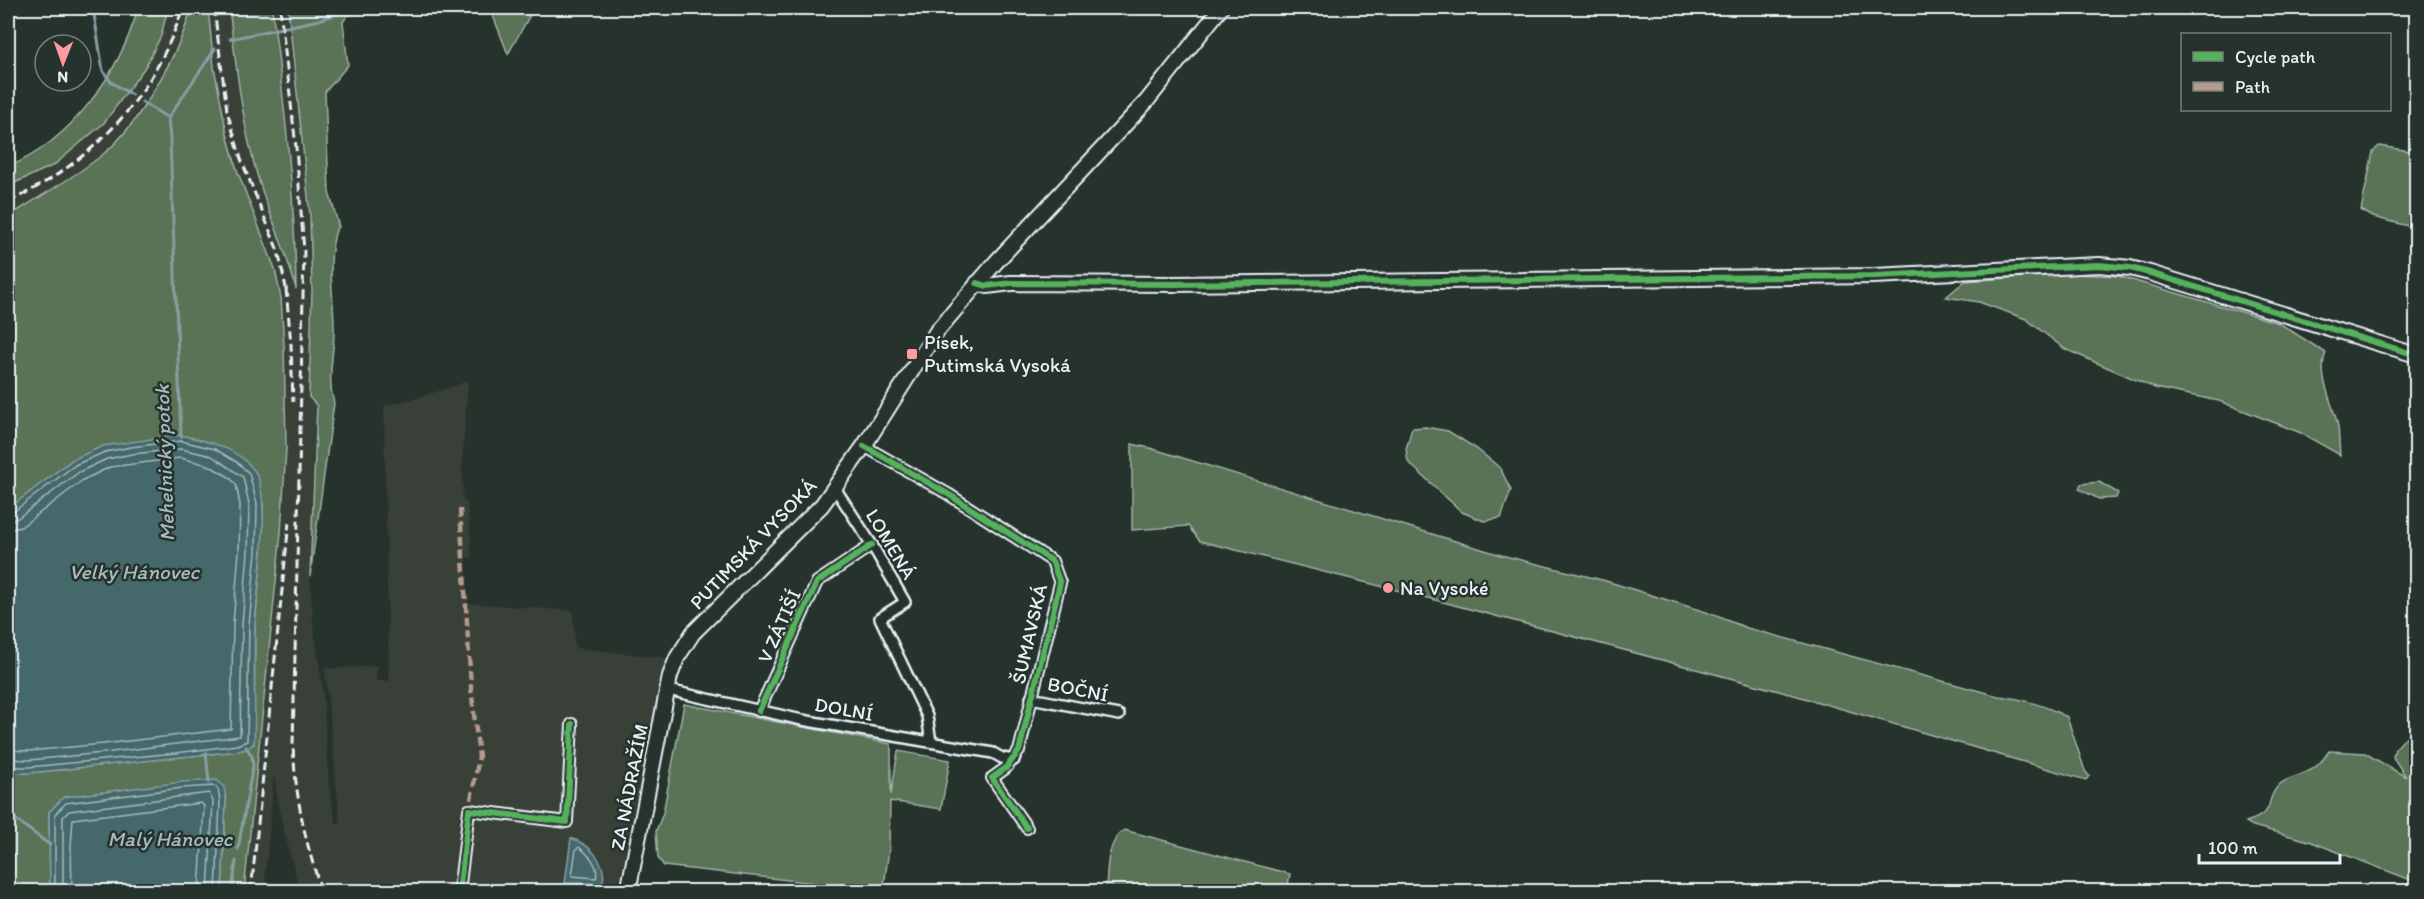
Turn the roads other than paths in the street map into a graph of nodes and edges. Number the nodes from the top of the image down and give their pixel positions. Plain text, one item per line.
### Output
1 (1221, 8) edge
2 (996, 262) junction
3 (977, 283) junction
4 (1011, 283) junction
5 (2416, 355) edge
6 (864, 446) junction
7 (835, 488) junction
8 (872, 545) junction
9 (668, 690) junction
10 (1031, 698) junction
11 (759, 711) junction
12 (1119, 715) dead end
13 (572, 724) dead end
14 (931, 742) junction
15 (1014, 760) junction
16 (1027, 828) dead end
17 (459, 891) edge
18 (628, 891) edge

1 - 2 street, PUTIMSKÁ VYSOKÁ
2 - 3 street, PUTIMSKÁ VYSOKÁ
2 - 4 street
3 - 4 street
3 - 6 street, PUTIMSKÁ VYSOKÁ
4 - 5 street
6 - 7 street, PUTIMSKÁ VYSOKÁ
6 - 10 street, ŠUMAVSKÁ
7 - 8 street, LOMENÁ
7 - 9 street, PUTIMSKÁ VYSOKÁ
8 - 11 street, V ZÁTIŠÍ
8 - 14 street, LOMENÁ
9 - 11 street, DOLNÍ
9 - 18 street, ZA NÁDRAŽÍM
10 - 12 street, BOČNÍ
10 - 15 street, ŠUMAVSKÁ
11 - 14 street, DOLNÍ
13 - 17 street
14 - 15 street, DOLNÍ
15 - 16 street

